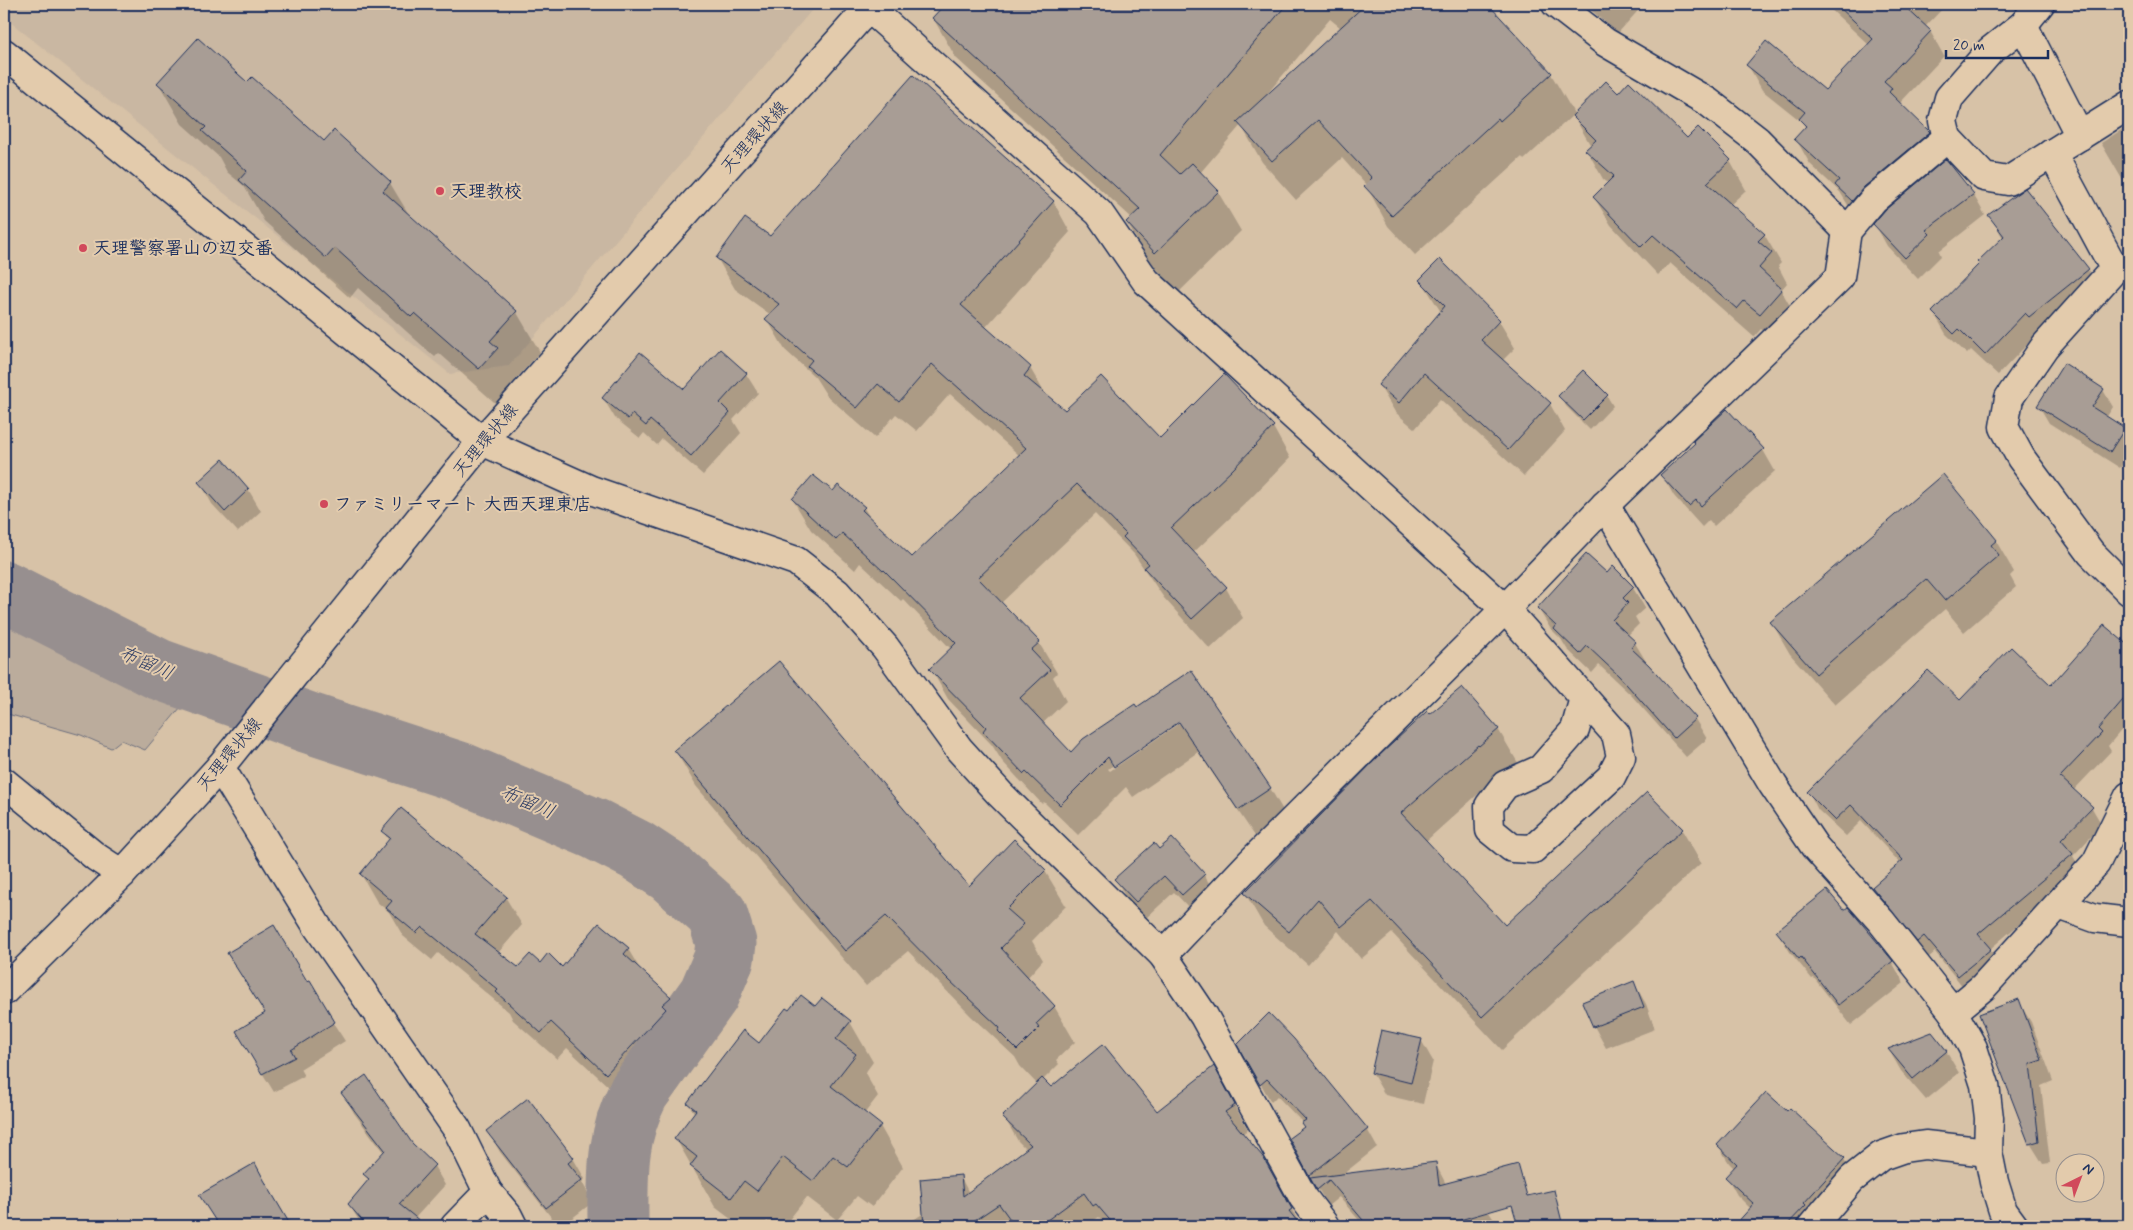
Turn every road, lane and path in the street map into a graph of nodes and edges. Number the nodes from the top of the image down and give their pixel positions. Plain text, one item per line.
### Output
1 (1556, 4) edge
2 (2040, 4) edge
3 (871, 6) edge
4 (2023, 25) junction
5 (4, 53) edge
6 (2129, 105) edge
7 (2080, 136) junction
8 (1947, 138) junction
9 (2052, 153) junction
10 (1847, 231) junction
11 (482, 440) junction
12 (1605, 505) junction
13 (2129, 591) edge
14 (1504, 609) junction
15 (1584, 698) junction
16 (220, 767) junction
17 (4, 782) edge
18 (2129, 796) edge
19 (122, 874) junction
20 (2059, 905) junction
21 (2129, 922) edge
22 (1163, 955) junction
23 (4, 991) edge
24 (1953, 1012) junction
25 (1988, 1152) junction
26 (488, 1192) junction
27 (455, 1226) edge
28 (513, 1226) edge
29 (1325, 1226) edge
30 (1812, 1226) edge
31 (2014, 1226) edge

1 - 10 street
2 - 4 street
3 - 11 street, 天理環状線
3 - 14 street
4 - 7 street
4 - 8 street
5 - 11 street
6 - 7 street
7 - 9 street
8 - 9 street
8 - 10 street
9 - 13 street
10 - 12 street
11 - 16 street, 天理環状線
11 - 22 street
12 - 14 street
12 - 24 street
14 - 15 street
14 - 22 street
15 - 15 street
16 - 19 street, 天理環状線
16 - 26 street
17 - 19 street
18 - 20 street
19 - 23 street, 天理環状線
20 - 21 street
20 - 24 street
22 - 29 street
24 - 25 street
25 - 30 street
25 - 31 street
26 - 27 street
26 - 28 street

